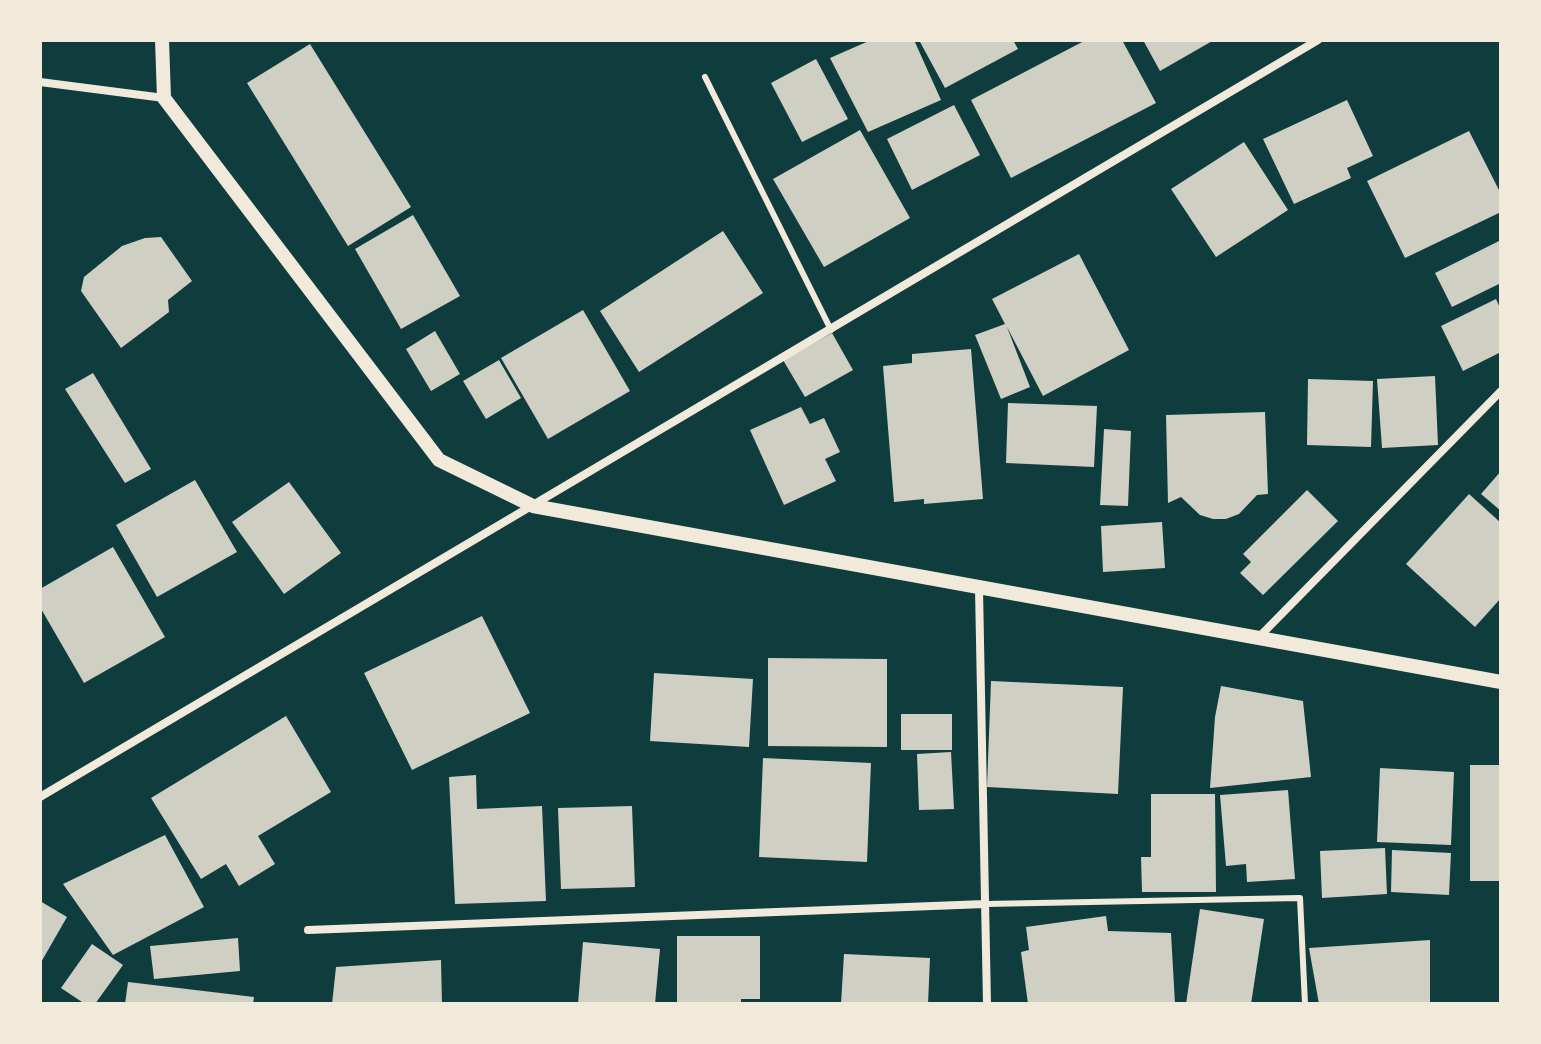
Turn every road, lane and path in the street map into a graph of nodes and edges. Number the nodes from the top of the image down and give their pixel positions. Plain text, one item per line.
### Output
1 (162, 40) edge
2 (1318, 40) edge
3 (705, 77) dead end
4 (40, 82) edge
5 (164, 98) junction
6 (831, 330) junction
7 (1501, 391) edge
8 (533, 506) junction
9 (979, 589) junction
10 (1257, 640) junction
11 (1501, 682) edge
12 (40, 797) edge
13 (985, 904) junction
14 (308, 930) dead end
15 (987, 1004) edge
16 (1305, 1004) edge

1 - 5 street
2 - 6 street
3 - 6 lane
4 - 5 street
5 - 8 street
6 - 8 street
7 - 10 street
8 - 9 street
8 - 12 street
9 - 10 street
9 - 13 street
10 - 11 street
13 - 14 street
13 - 15 street
13 - 16 lane

